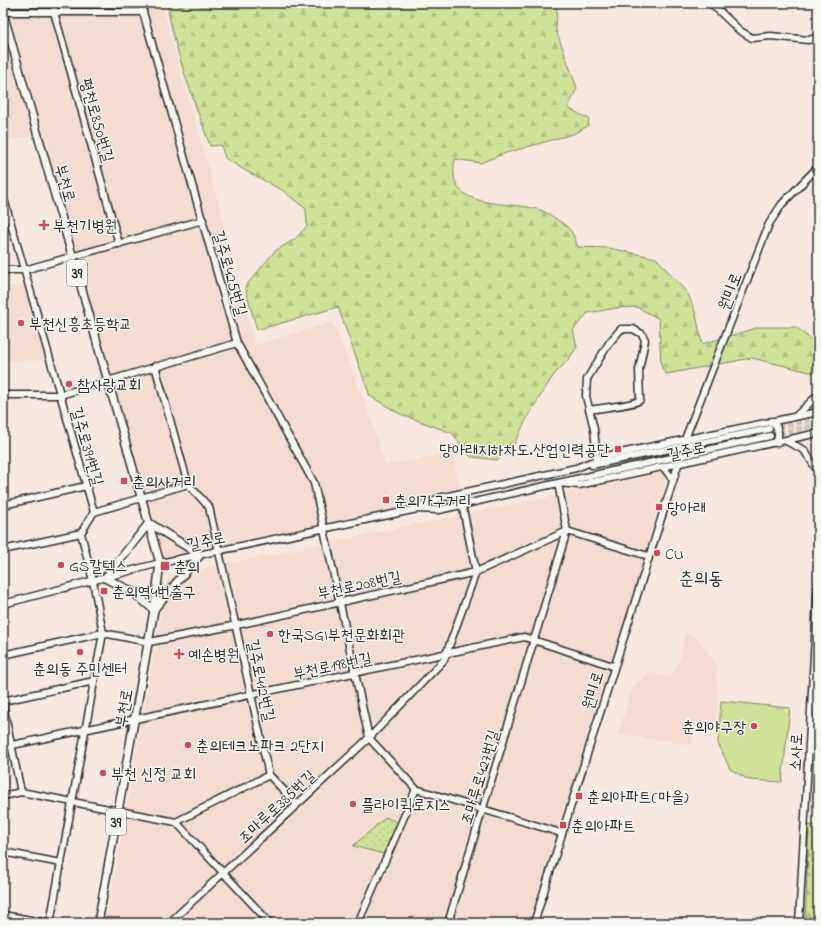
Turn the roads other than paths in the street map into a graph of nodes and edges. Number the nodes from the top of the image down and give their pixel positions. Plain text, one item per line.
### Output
1 (54, 3) edge
2 (143, 3) edge
3 (711, 3) edge
4 (3, 12) edge
5 (54, 12) junction
6 (143, 12) junction
7 (818, 38) edge
8 (818, 167) edge
9 (3, 196) edge
10 (203, 220) junction
11 (3, 225) edge
12 (11, 225) junction
13 (119, 244) junction
14 (73, 258) junction
15 (3, 270) edge
16 (24, 270) junction
17 (237, 343) junction
18 (155, 366) junction
19 (107, 380) junction
20 (3, 395) edge
21 (60, 395) junction
22 (818, 395) edge
23 (589, 410) junction
24 (818, 412) edge
25 (797, 416) junction
26 (771, 421) junction
27 (768, 429) tunnel mouth
28 (818, 433) edge
29 (770, 436) tunnel mouth
30 (686, 439) junction
31 (784, 441) junction
32 (776, 443) junction
33 (597, 460) junction
34 (678, 465) junction
35 (576, 468) junction
36 (664, 468) junction
37 (818, 471) edge
38 (673, 480) junction
39 (558, 483) junction
40 (188, 484) junction
41 (86, 486) junction
42 (472, 491) junction
43 (141, 498) junction
44 (474, 502) junction
45 (462, 504) junction
46 (3, 505) edge
47 (417, 509) junction
48 (94, 512) junction
49 (149, 523) junction
50 (325, 528) junction
51 (567, 531) junction
52 (80, 533) junction
53 (3, 550) edge
54 (219, 551) junction
55 (200, 555) junction
56 (648, 556) junction
57 (160, 563) junction
58 (476, 572) junction
59 (106, 578) junction
60 (93, 581) junction
61 (818, 583) edge
62 (340, 601) junction
63 (3, 604) edge
64 (154, 610) junction
65 (237, 625) junction
66 (102, 633) junction
67 (534, 639) junction
68 (149, 642) junction
69 (447, 653) junction
70 (3, 655) edge
71 (613, 666) junction
72 (356, 673) junction
73 (94, 681) junction
74 (252, 695) junction
75 (3, 701) edge
76 (3, 705) edge
77 (135, 720) junction
78 (85, 730) junction
79 (369, 738) junction
80 (11, 745) junction
81 (3, 747) edge
82 (269, 776) junction
83 (416, 789) junction
84 (21, 792) junction
85 (3, 796) edge
86 (72, 802) junction
87 (297, 804) junction
88 (482, 810) junction
89 (118, 811) junction
90 (176, 822) junction
91 (561, 833) junction
92 (3, 852) edge
93 (61, 863) junction
94 (223, 873) junction
95 (3, 915) edge
96 (49, 923) edge
97 (98, 923) edge
98 (169, 923) edge
99 (270, 923) edge
100 (358, 923) edge
101 (448, 923) edge
102 (534, 923) edge
103 (799, 923) edge

1 - 5 street, 평천로850번길
2 - 6 street, 길주로425번길
3 - 7 street
4 - 5 street
4 - 14 main road, 부천로 / 39
5 - 6 street
5 - 13 street, 평천로850번길
6 - 10 street, 길주로425번길
8 - 30 street, 원미로
9 - 12 street, 길주로391번길
10 - 13 street
10 - 17 street, 길주로425번길
11 - 12 street
12 - 16 street, 길주로391번길
13 - 14 street
14 - 16 street
14 - 19 main road, 부천로 / 39
15 - 16 street
16 - 21 street, 길주로391번길
17 - 18 street
17 - 50 street, 길주로425번길
18 - 19 street
18 - 40 street
19 - 21 street
19 - 43 main road, 부천로 / 39
20 - 21 street
21 - 41 street, 길주로391번길
22 - 25 street
23 - 23 street
23 - 33 street
24 - 25 street, 길주로
25 - 26 street, 길주로
26 - 30 street, 길주로
26 - 32 street
27 - 35 street, 길주로
28 - 31 street, 길주로
29 - 39 street, 길주로
30 - 33 street, 길주로
31 - 32 street, 길주로
31 - 37 street
32 - 34 street, 길주로
33 - 35 street, 길주로
34 - 36 street, 길주로
34 - 38 street, 원미로
35 - 42 street, 길주로
36 - 38 street
36 - 39 street, 길주로
38 - 56 street, 원미로
39 - 44 street, 길주로
39 - 51 street
40 - 43 street
40 - 54 street, 길주로412번길
41 - 46 street
41 - 48 street, 길주로391번길
42 - 44 street
42 - 47 street, 길주로
43 - 48 street
43 - 49 main road, 부천로 / 39
44 - 45 street, 길주로
45 - 47 street, 길주로
45 - 58 street
47 - 50 street, 길주로
48 - 52 street
49 - 55 main road
49 - 57 main road, 부천로 / 39
49 - 59 main road
50 - 54 street, 길주로
50 - 62 street, 길주로425번길
51 - 56 street
51 - 58 street, 부천로208번길
51 - 67 street, 조마루로427번길
52 - 53 street
52 - 60 street
54 - 55 street, 길주로
54 - 65 street, 길주로412번길
55 - 57 street, 길주로
55 - 64 main road
56 - 71 street, 원미로
57 - 59 street, 길주로
57 - 64 main road, 부천로 / 39
58 - 62 street, 부천로208번길
58 - 69 street, 조마루로385번길
59 - 60 street, 길주로
59 - 64 main road
60 - 63 street, 길주로
60 - 66 street
61 - 103 street, 소사로
62 - 65 street, 부천로208번길
62 - 72 street, 길주로425번길
64 - 68 main road, 부천로 / 39
65 - 68 street, 부천로208번길
65 - 74 street, 길주로412번길
66 - 68 street
66 - 70 street
66 - 73 street
67 - 69 street, 부천로198번길
67 - 71 street, 부천로198번길
67 - 88 street, 조마루로427번길
68 - 77 main road, 부천로 / 39
69 - 72 street, 부천로198번길
69 - 79 street, 조마루로385번길
71 - 91 street, 원미로
72 - 74 street, 부천로198번길
72 - 79 street, 길주로425번길
73 - 75 street
73 - 78 street
74 - 77 street, 부천로198번길
74 - 82 street, 길주로412번길
76 - 80 street
77 - 78 street, 부천로198번길
77 - 89 main road, 부천로 / 39
78 - 80 street, 부천로198번길
78 - 86 street
79 - 83 street
79 - 87 street, 조마루로385번길
80 - 81 street, 부천로198번길
80 - 84 street
82 - 87 street
82 - 90 street
83 - 88 street
83 - 100 street
84 - 85 street
84 - 86 street
86 - 89 street
86 - 93 street
87 - 94 street, 조마루로385번길
88 - 91 street
88 - 101 street, 조마루로427번길
89 - 90 street
89 - 97 main road, 부천로 / 39
90 - 94 street
91 - 102 street, 원미로
92 - 93 street
93 - 96 street
94 - 98 street, 조마루로385번길
94 - 99 street
95 - 96 street

